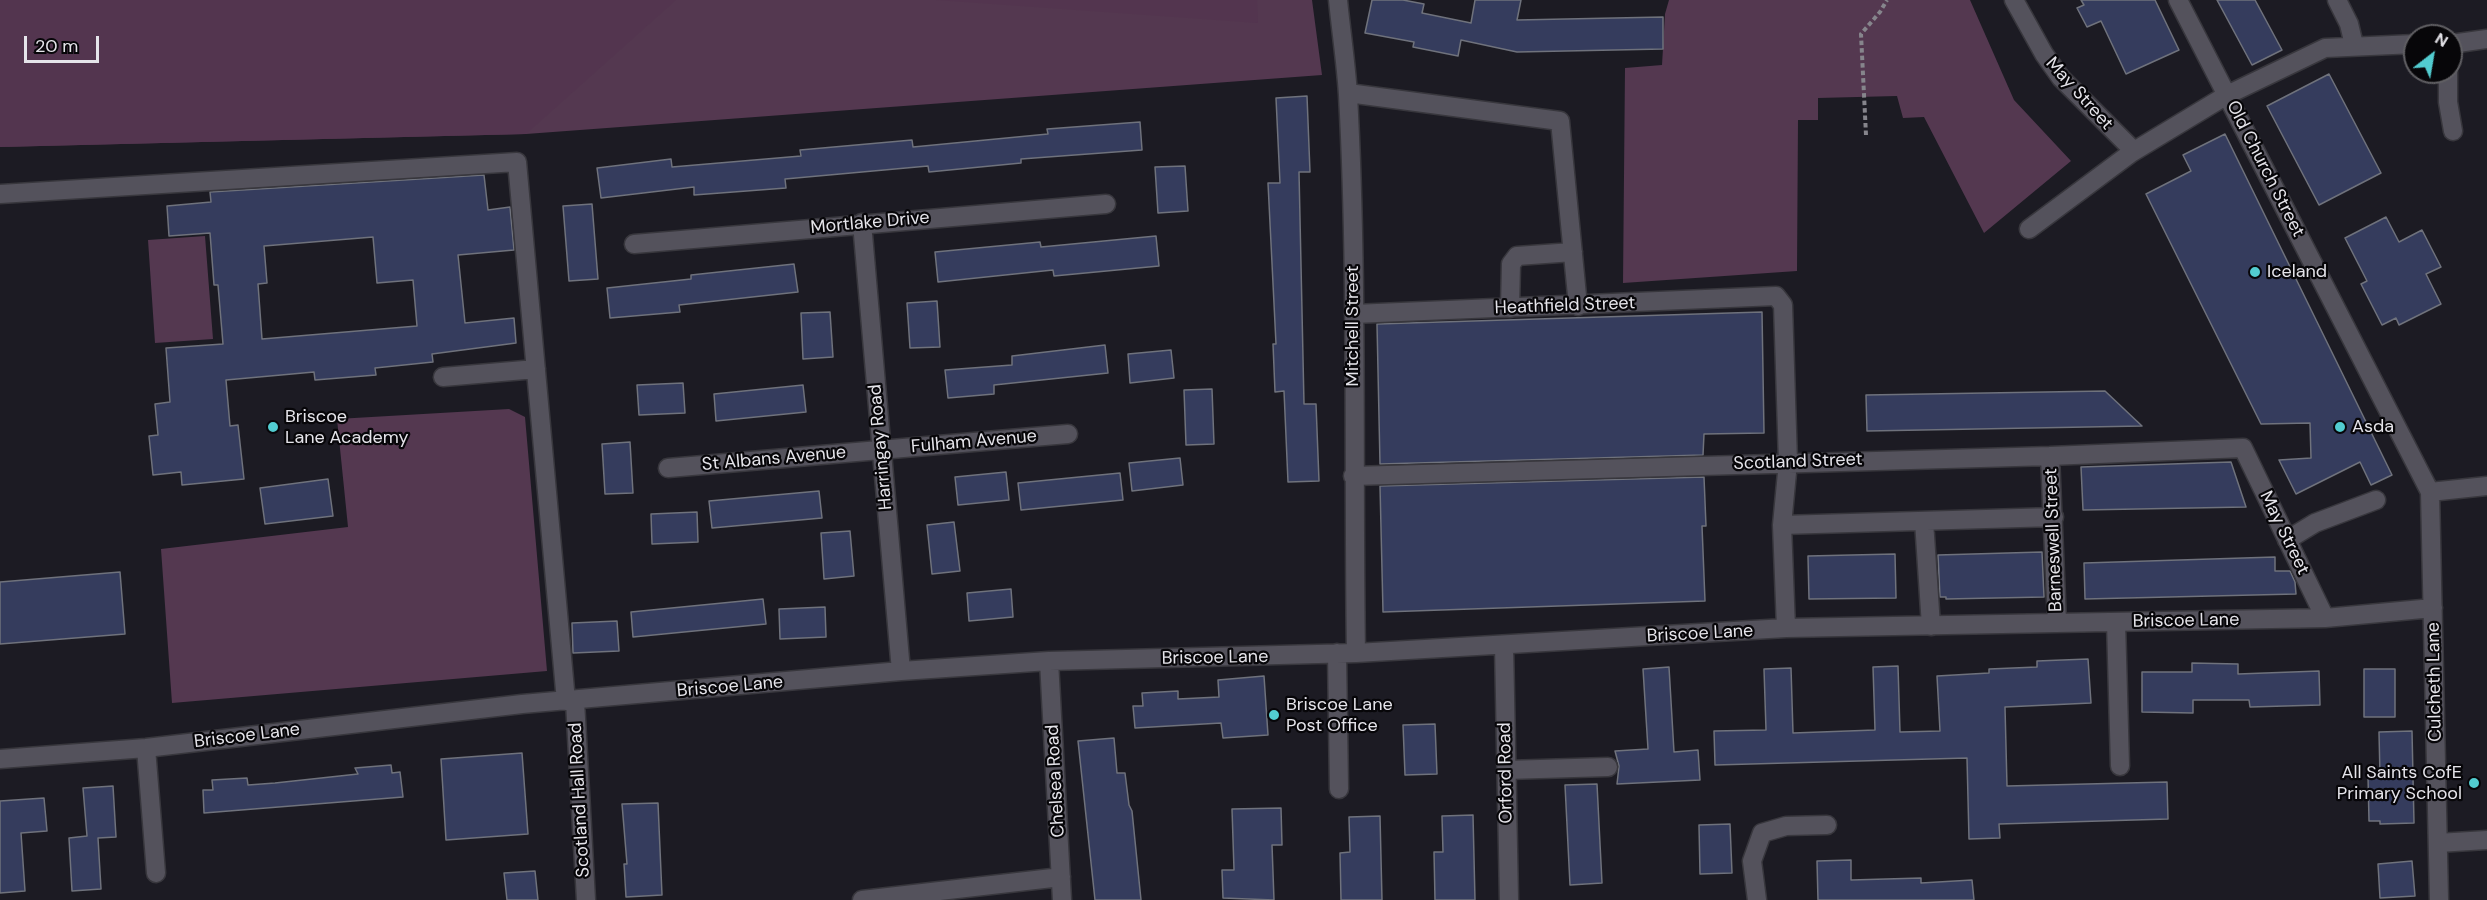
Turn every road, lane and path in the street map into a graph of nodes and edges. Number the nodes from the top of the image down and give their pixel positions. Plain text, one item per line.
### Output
1 (1338, 0) edge
2 (1887, 0) edge
3 (2014, 0) edge
4 (2178, 0) edge
5 (2337, 0) edge
6 (2487, 39) edge
7 (2463, 42) edge
8 (2403, 44) edge
9 (2354, 45) junction
10 (2448, 84) edge
11 (1348, 93) junction
12 (2227, 95) junction
13 (2453, 131) dead end
14 (1866, 135) dead end
15 (2134, 151) junction
16 (0, 195) edge
17 (1106, 204) dead end
18 (862, 223) junction
19 (2028, 229) dead end
20 (634, 244) dead end
21 (1573, 252) junction
22 (1578, 306) junction
23 (1510, 308) junction
24 (1354, 314) junction
25 (536, 369) junction
26 (443, 377) dead end
27 (1068, 434) dead end
28 (2243, 448) joint
29 (880, 450) junction
30 (2050, 456) junction
31 (1788, 462) junction
32 (668, 468) dead end
33 (1353, 476) junction
34 (2487, 486) edge
35 (2430, 492) junction
36 (2376, 500) dead end
37 (2054, 517) junction
38 (1924, 521) junction
39 (1782, 525) junction
40 (2287, 540) junction
41 (2433, 608) junction
42 (2325, 618) junction
43 (2116, 622) junction
44 (2057, 623) junction
45 (1930, 626) junction
46 (1786, 628) junction
47 (1504, 645) junction
48 (1337, 653) junction
49 (1356, 653) junction
50 (1049, 661) junction
51 (901, 671) junction
52 (570, 701) junction
53 (146, 748) junction
54 (0, 759) edge
55 (2120, 766) dead end
56 (1608, 767) dead end
57 (1506, 770) junction
58 (1339, 789) dead end
59 (1827, 825) dead end
60 (2487, 840) edge
61 (2438, 843) junction
62 (156, 873) dead end
63 (1061, 877) junction
64 (586, 900) edge
65 (862, 900) edge
66 (1062, 900) edge
67 (1509, 900) edge
68 (1756, 900) edge
69 (2439, 900) edge

1 - 11 street, Mitchell Street
2 - 14 path
3 - 15 street, May Street
4 - 12 street, Old Church Street
5 - 9 street
6 - 7 street
8 - 9 street
9 - 12 street
10 - 13 street
11 - 21 street
11 - 24 street, Mitchell Street
12 - 15 street
12 - 35 street, Old Church Street
15 - 19 street
16 - 25 street, Scotland Hall Road
17 - 18 street, Mortlake Drive
18 - 20 street, Mortlake Drive
18 - 29 street, Harringay Road
21 - 22 street
21 - 23 street
22 - 23 street, Heathfield Street
22 - 31 street, Heathfield Street
23 - 24 street, Heathfield Street
24 - 33 street, Mitchell Street
25 - 26 street
25 - 52 street, Scotland Hall Road
27 - 29 street, Fulham Avenue
28 - 30 street, Scotland Street
28 - 40 street, May Street
29 - 32 street, St Albans Avenue
29 - 51 street, Harringay Road
30 - 31 street, Scotland Street
30 - 37 street, Barneswell Street
31 - 33 street, Scotland Street
31 - 39 street
33 - 49 street, Mitchell Street
34 - 35 street
35 - 41 street, Old Church Street
36 - 40 street
37 - 38 street
37 - 44 street, Barneswell Street
38 - 39 street
38 - 45 street
39 - 46 street
40 - 42 street, May Street
41 - 42 street, Briscoe Lane
41 - 61 street, Culcheth Lane
42 - 43 street, Briscoe Lane
43 - 44 street, Briscoe Lane
43 - 55 street
44 - 45 street, Briscoe Lane
45 - 46 street, Briscoe Lane
46 - 47 street, Briscoe Lane
47 - 49 street, Briscoe Lane
47 - 57 street, Orford Road
48 - 49 street, Briscoe Lane
48 - 50 street, Briscoe Lane
48 - 58 street
50 - 51 street, Briscoe Lane
50 - 63 street, Chelsea Road
51 - 52 street, Briscoe Lane
52 - 53 street, Briscoe Lane
52 - 64 street, Scotland Hall Road
53 - 54 street, Briscoe Lane
53 - 62 street
56 - 57 street
57 - 67 street, Orford Road
59 - 68 street
60 - 61 street
61 - 69 street, Culcheth Lane
63 - 65 street
63 - 66 street, Chelsea Road

